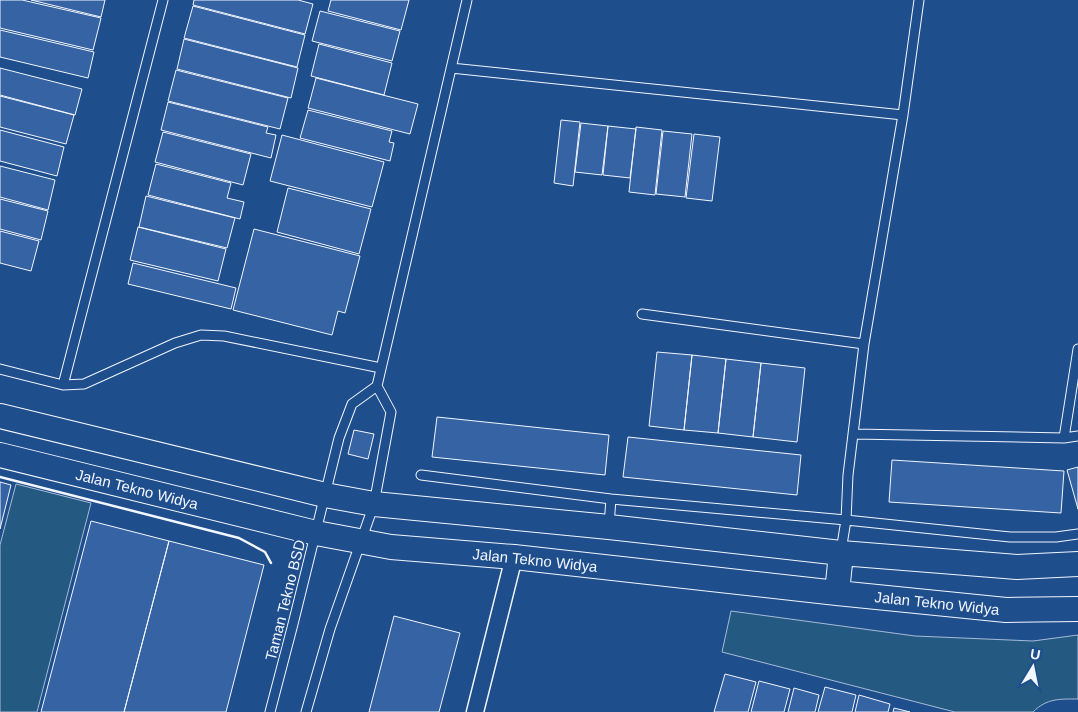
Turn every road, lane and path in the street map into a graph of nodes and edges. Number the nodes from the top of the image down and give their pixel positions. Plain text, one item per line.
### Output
1 (163, 0) edge
2 (467, 0) edge
3 (920, 0) edge
4 (451, 68) junction
5 (903, 115) junction
6 (642, 314) dead end
7 (864, 344) junction
8 (1078, 349) edge
9 (381, 368) junction
10 (0, 369) edge
11 (63, 385) junction
12 (377, 386) junction
13 (0, 416) edge
14 (854, 434) junction
15 (1078, 436) edge
16 (1064, 438) junction
17 (0, 455) edge
18 (421, 475) dead end
19 (325, 495) junction
20 (611, 499) junction
21 (374, 504) junction
22 (846, 520) junction
23 (609, 527) junction
24 (316, 533) junction
25 (1078, 534) edge
26 (361, 542) junction
27 (841, 553) junction
28 (514, 557) junction
29 (1078, 564) edge
30 (837, 593) junction
31 (1078, 609) edge
32 (270, 712) edge
33 (306, 712) edge
34 (475, 712) edge

1 - 11 lane
2 - 4 lane
3 - 5 lane
4 - 5 lane
4 - 9 lane
5 - 7 lane
6 - 7 lane
7 - 14 lane
8 - 16 lane
9 - 11 lane
9 - 12 lane
10 - 11 lane
12 - 19 lane, Taman Tekno BSD
12 - 21 lane
13 - 19 main road
14 - 16 lane
14 - 22 lane
15 - 16 lane
17 - 24 main road, Jalan Tekno Widya
18 - 20 lane
19 - 21 main road
19 - 24 lane, Taman Tekno BSD
20 - 22 lane
20 - 23 lane
21 - 23 main road
21 - 26 lane
22 - 25 lane
22 - 27 lane
23 - 27 main road
24 - 26 main road, Jalan Tekno Widya
24 - 32 lane, Taman Tekno BSD
26 - 28 main road, Jalan Tekno Widya
26 - 33 lane
27 - 29 main road
27 - 30 main road
28 - 30 main road, Jalan Tekno Widya
28 - 34 street
30 - 31 main road, Jalan Tekno Widya

